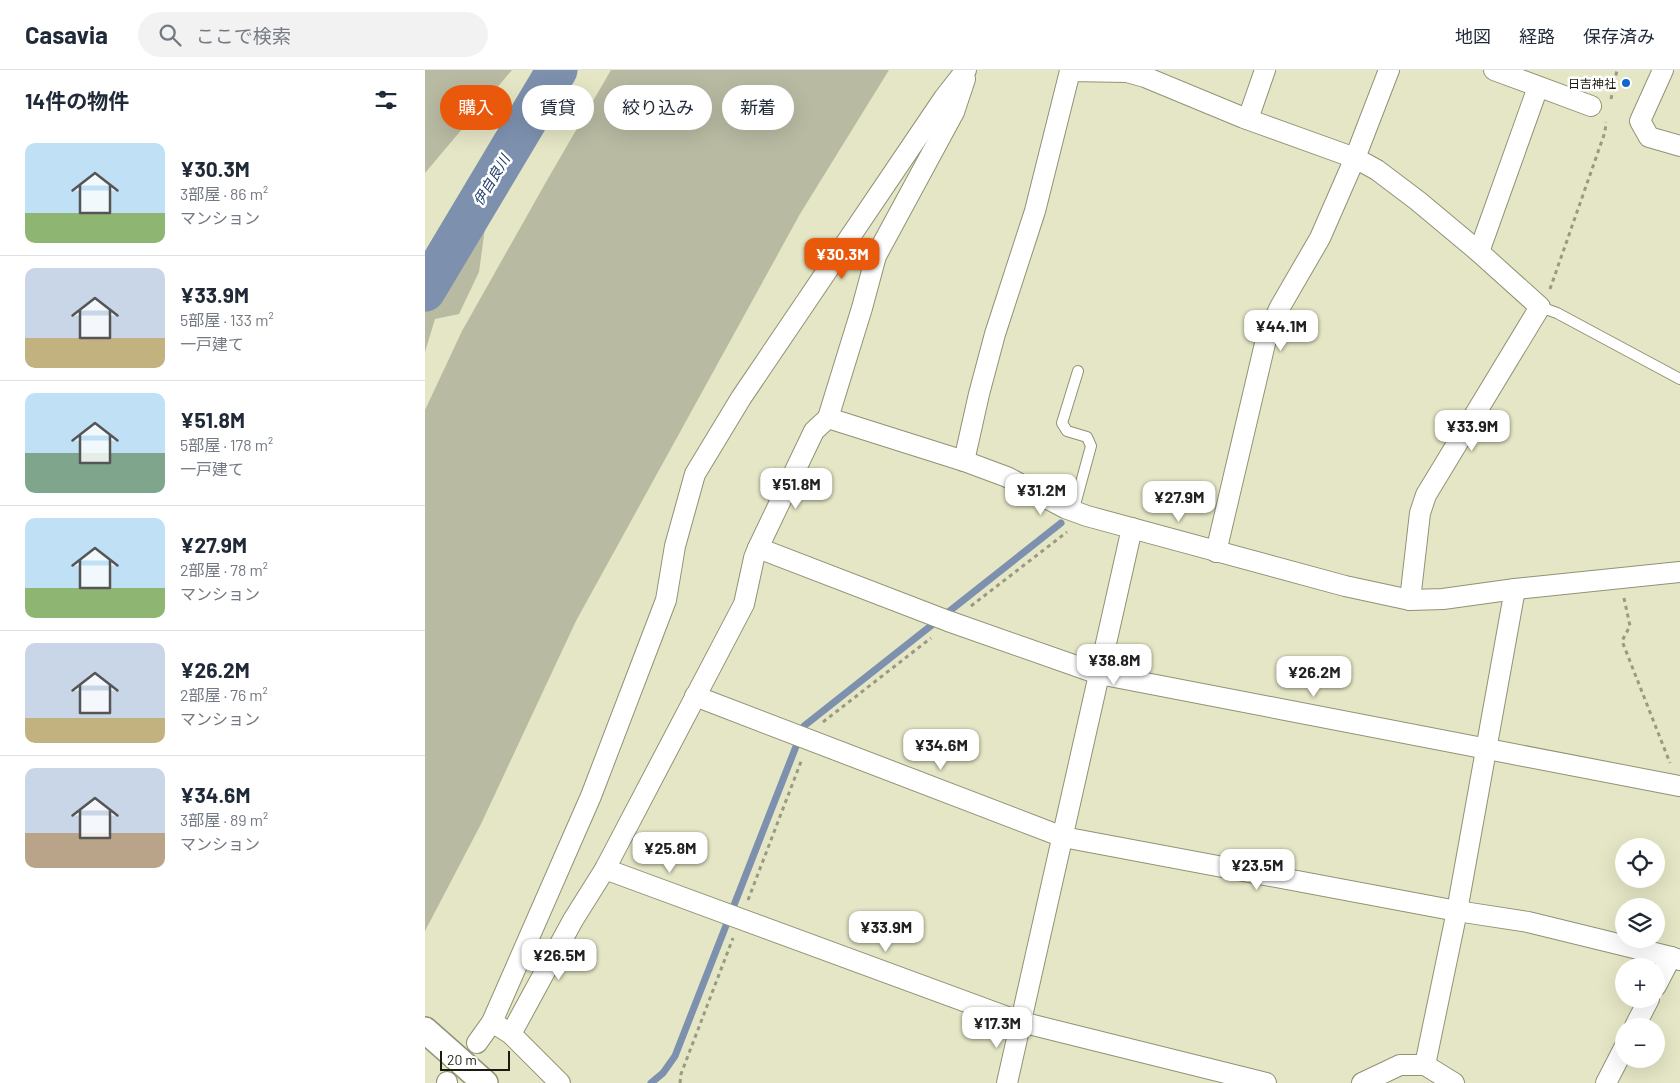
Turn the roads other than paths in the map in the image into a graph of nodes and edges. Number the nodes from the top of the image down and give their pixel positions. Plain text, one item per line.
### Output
1 (967, 70) edge
2 (1265, 70) edge
3 (1389, 70) edge
4 (1494, 70) edge
5 (1663, 70) edge
6 (1146, 73) edge
7 (1538, 87) junction
8 (1603, 108) road end
9 (1248, 119) junction
10 (1680, 146) edge
11 (1355, 158) junction
12 (1479, 252) junction
13 (1540, 307) junction
14 (1077, 370) dead end
15 (1680, 379) edge
16 (828, 418) junction
17 (964, 462) junction
18 (1073, 512) junction
19 (1132, 528) junction
20 (758, 548) junction
21 (1216, 552) junction
22 (1680, 572) edge
23 (1515, 590) junction
24 (1410, 600) junction
25 (1099, 674) junction
26 (695, 696) junction
27 (1486, 750) junction
28 (1679, 786) edge
29 (1063, 837) junction
30 (605, 869) junction
31 (1457, 911) junction
32 (1676, 958) edge
33 (1665, 973) edge
34 (493, 1022) junction
35 (1021, 1022) junction
36 (425, 1030) edge
37 (511, 1034) junction
38 (477, 1044) dead end
39 (1425, 1065) junction
40 (1615, 1065) edge
41 (485, 1083) edge
42 (560, 1083) edge
43 (1007, 1083) edge
44 (1266, 1083) edge
45 (1362, 1083) edge
46 (1454, 1083) edge
47 (1605, 1083) edge

1 - 16 street
1 - 34 street
2 - 9 street
3 - 11 street
4 - 7 street
5 - 10 street
6 - 9 street
6 - 17 street
7 - 8 street
7 - 12 street
9 - 11 street
11 - 12 street
11 - 21 street
12 - 13 street
13 - 15 lane
13 - 24 street
14 - 18 lane
16 - 17 street
16 - 20 street
17 - 18 street
18 - 19 street
19 - 21 street
19 - 25 street
20 - 25 street
20 - 26 street
21 - 24 street
22 - 23 street
23 - 24 street
23 - 27 street
25 - 27 street
25 - 29 street
26 - 29 street
26 - 30 street
27 - 28 street
27 - 31 street
29 - 31 street
29 - 35 street
30 - 35 street
30 - 37 street
31 - 32 street
31 - 39 street
32 - 33 street
34 - 37 street
34 - 38 street
35 - 43 street
35 - 44 street
36 - 41 street
37 - 42 street
39 - 45 street
39 - 46 street
40 - 47 street

